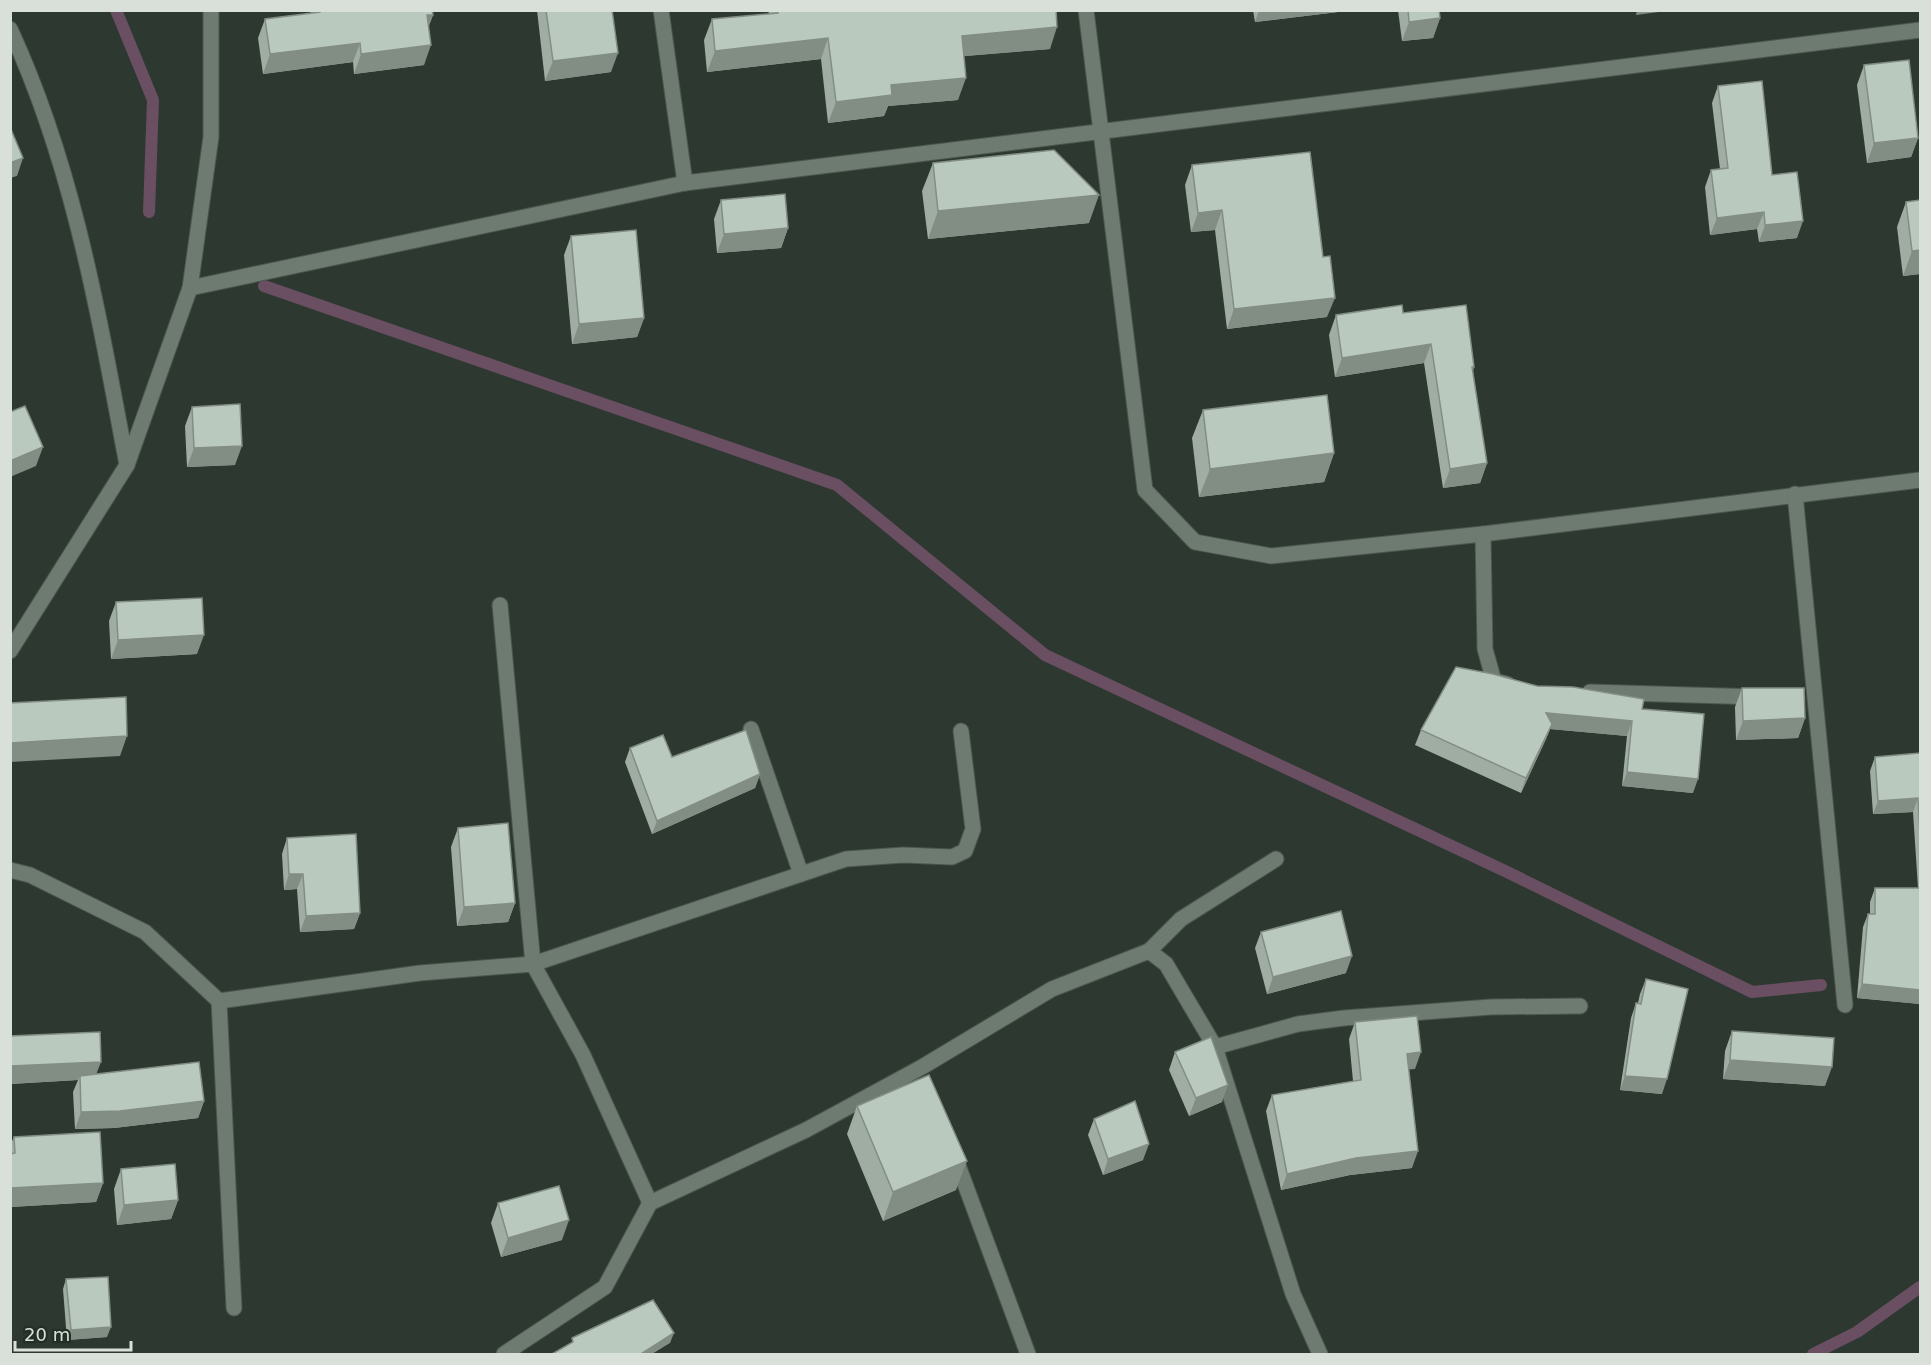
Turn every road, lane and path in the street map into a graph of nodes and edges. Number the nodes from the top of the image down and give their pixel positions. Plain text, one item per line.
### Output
1 (211, 10) edge
2 (661, 10) edge
3 (1086, 10) edge
4 (10, 29) edge
5 (1920, 30) edge
6 (1102, 132) junction
7 (685, 183) junction
8 (190, 288) junction
9 (127, 465) junction
10 (1920, 480) edge
11 (1795, 494) junction
12 (1483, 534) junction
13 (500, 605) dead end
14 (10, 651) edge
15 (1524, 688) edge
16 (1569, 692) edge
17 (1768, 697) edge
18 (751, 729) dead end
19 (961, 731) dead end
20 (1276, 859) dead end
21 (10, 870) edge
22 (801, 874) junction
23 (1149, 951) junction
24 (533, 964) junction
25 (219, 1001) junction
26 (1845, 1005) dead end
27 (1580, 1006) dead end
28 (1215, 1047) junction
29 (951, 1144) edge
30 (650, 1203) junction
31 (234, 1308) dead end
32 (504, 1354) edge
33 (1028, 1354) edge
34 (1320, 1354) edge

1 - 8 street
2 - 7 street
3 - 6 street
4 - 9 street
5 - 6 street
6 - 7 street
6 - 12 street
7 - 8 street
8 - 9 street
9 - 14 street
10 - 11 street
11 - 12 street
11 - 26 street
12 - 15 street
13 - 24 street
16 - 17 street
18 - 22 street
19 - 22 street
20 - 23 street
21 - 25 street
22 - 24 street
23 - 28 street
23 - 30 street
24 - 25 street
24 - 30 street
25 - 31 street
27 - 28 street
28 - 34 street
29 - 33 street
30 - 32 street

